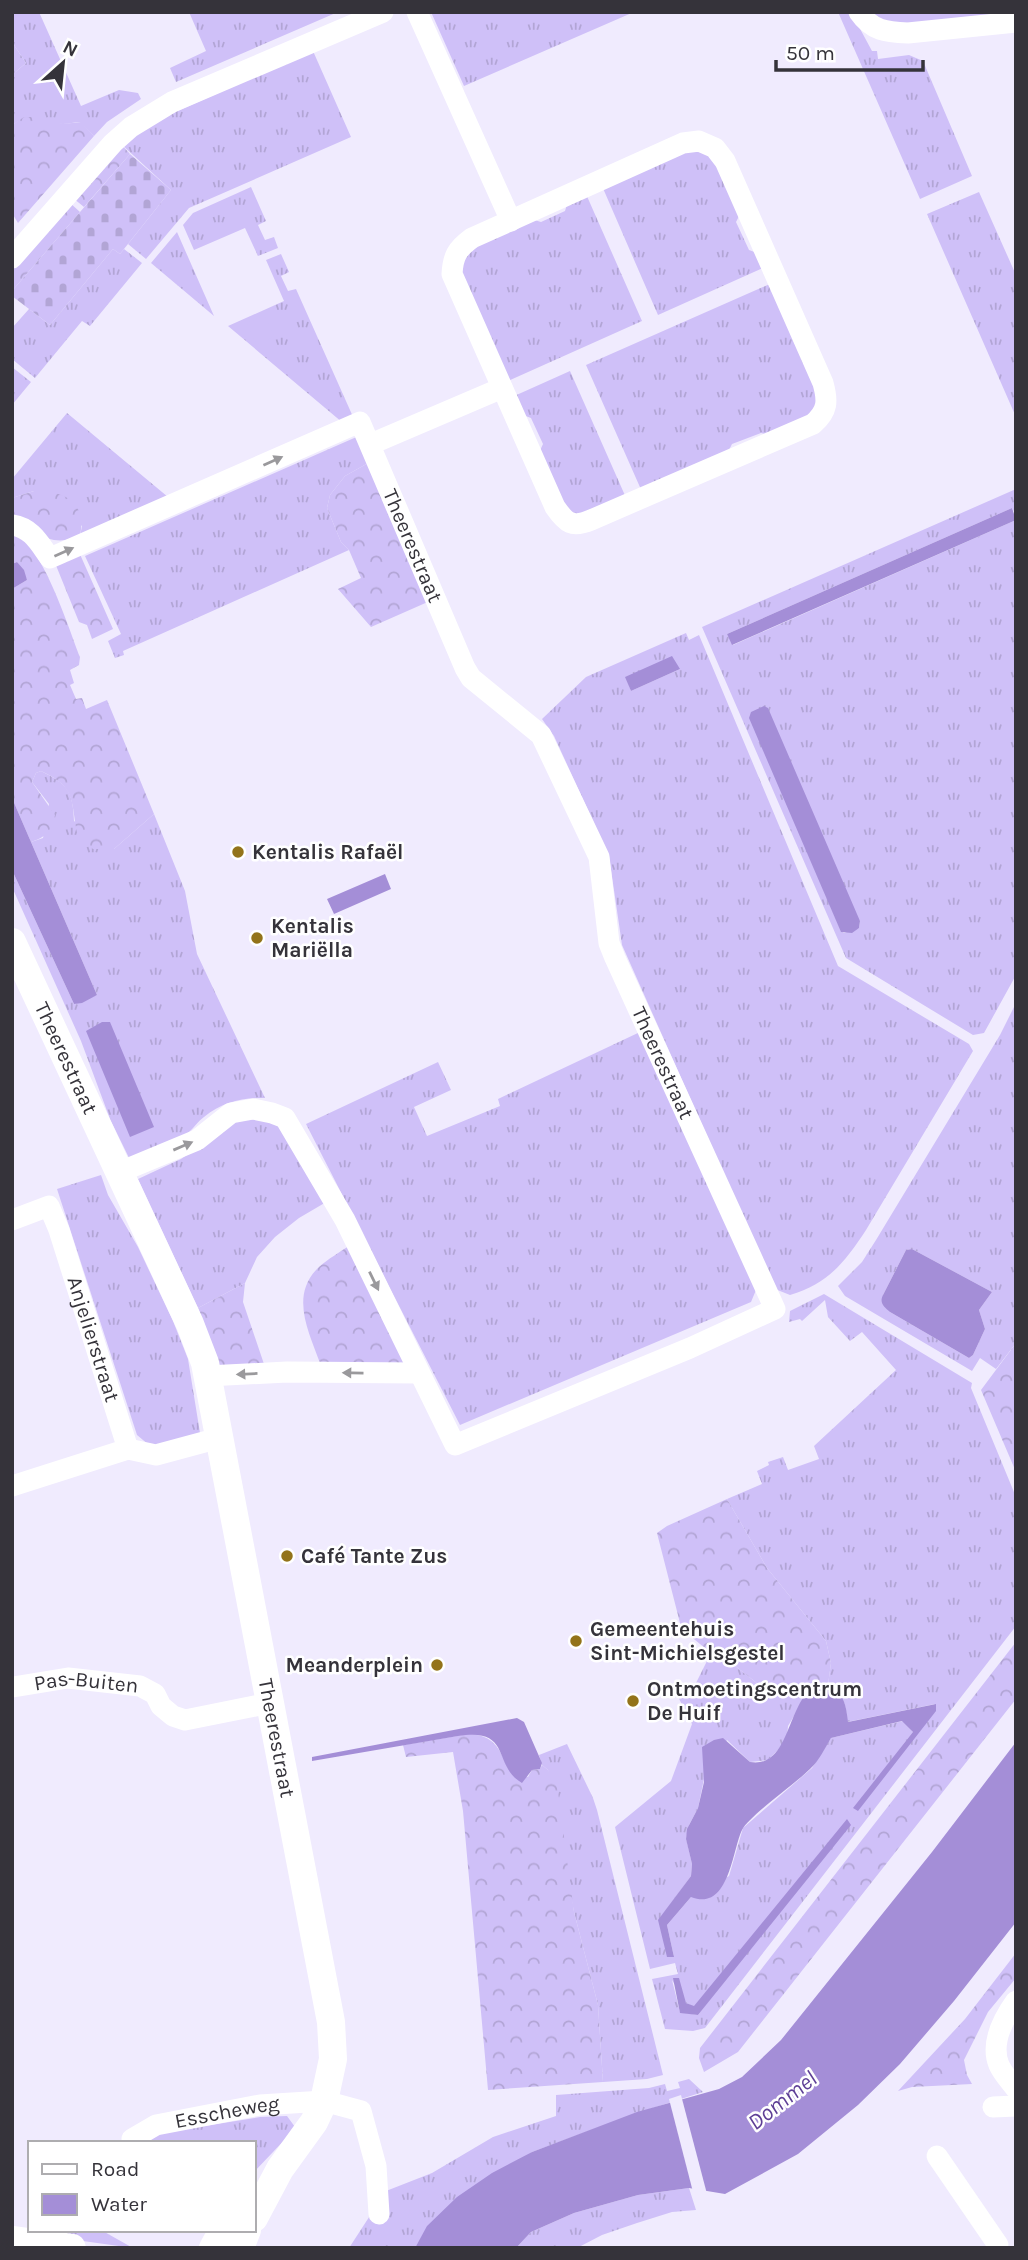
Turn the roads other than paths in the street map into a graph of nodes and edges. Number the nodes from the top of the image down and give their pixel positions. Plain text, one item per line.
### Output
1 (383, 12) edge
2 (417, 12) edge
3 (859, 12) edge
4 (1016, 22) edge
5 (511, 221) junction
6 (12, 258) edge
7 (502, 388) junction
8 (371, 444) junction
9 (12, 526) edge
10 (12, 942) edge
11 (120, 1172) junction
12 (12, 1220) edge
13 (419, 1373) junction
14 (207, 1376) junction
15 (219, 1438) junction
16 (128, 1449) junction
17 (12, 1486) edge
18 (13, 1687) edge
19 (270, 1703) junction
20 (1016, 2001) edge
21 (1016, 2089) edge
22 (324, 2101) junction
23 (1016, 2106) edge
24 (993, 2107) dead end
25 (132, 2139) dead end
26 (937, 2156) dead end
27 (280, 2169) junction
28 (256, 2190) edge
29 (256, 2214) edge
30 (379, 2214) dead end
31 (222, 2232) edge
32 (12, 2240) edge
33 (1003, 2245) edge
34 (72, 2248) edge
35 (213, 2248) edge

1 - 6 street
2 - 5 street
3 - 4 street
5 - 7 street
5 - 7 street
7 - 8 street
9 -> 8 street, Theerestraat
8 - 13 street, Theerestraat
10 - 11 main road, Theerestraat
11 -> 13 street, Theerestraat
11 - 14 main road, Theerestraat
12 - 16 street, Anjelierstraat
13 -> 14 street
14 - 15 main road, Theerestraat
15 - 16 street
15 - 19 main road, Theerestraat
16 - 17 street
18 - 19 street, Pas-Buiten
19 - 22 main road, Theerestraat
20 - 21 street
22 - 25 street, Esscheweg
22 - 27 main road, Theerestraat
22 - 30 street
23 - 24 street
26 - 33 street
27 - 28 main road, Theerestraat
27 - 29 main road, Theerestraat
31 - 35 main road
32 - 34 main road

